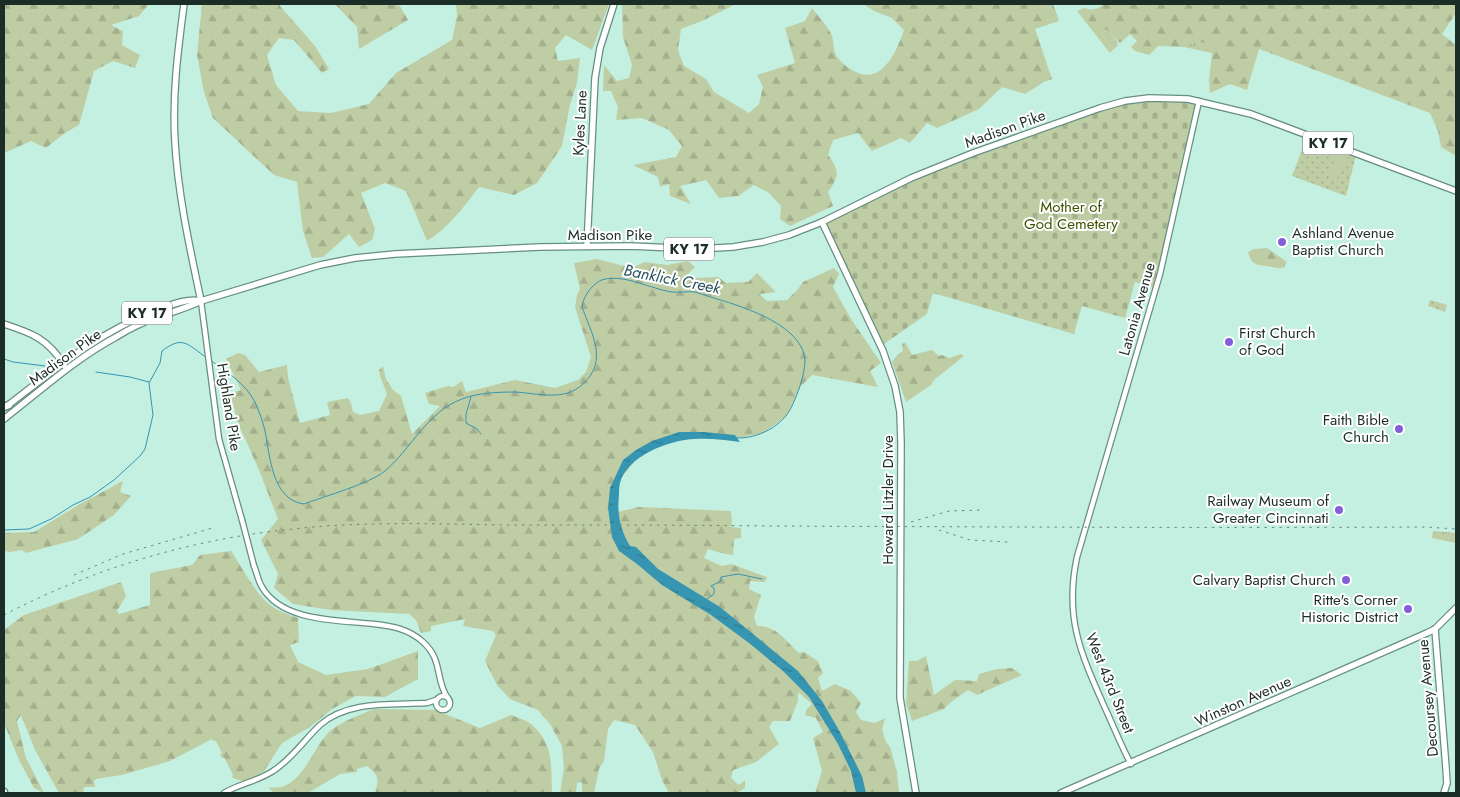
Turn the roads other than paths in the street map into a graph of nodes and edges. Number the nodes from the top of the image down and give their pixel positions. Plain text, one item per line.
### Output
1 (184, 4) edge
2 (614, 4) edge
3 (1198, 101) junction
4 (1456, 191) edge
5 (822, 222) junction
6 (587, 246) junction
7 (201, 301) junction
8 (4, 324) edge
9 (63, 363) junction
10 (66, 369) junction
11 (5, 407) edge
12 (4, 419) edge
13 (1088, 522) joint
14 (1456, 608) edge
15 (1435, 629) junction
16 (442, 686) junction
17 (447, 696) junction
18 (438, 698) junction
19 (427, 703) junction
20 (437, 707) junction
21 (1131, 764) junction
22 (224, 793) edge
23 (916, 793) edge
24 (1061, 793) edge
25 (1444, 793) edge

1 - 7 main road, Highland Pike
2 - 6 main road, Kyles Lane
3 - 4 main road, KY 17
3 - 5 main road, Madison Pike / KY 17
3 - 13 street, Latonia Avenue
5 - 6 main road, Madison Pike / KY 17
5 - 23 main road, Howard Litzler Drive
6 - 7 main road, Madison Pike / KY 17
7 - 9 main road, Madison Pike / KY 17
7 - 10 main road, Madison Pike / KY 17
7 - 16 street, Highland Pike, bridge
8 - 9 main road
9 - 10 main road
9 - 11 main road, Madison Pike / KY 17
10 - 12 main road, Madison Pike / KY 17
13 - 21 street, West 43rd Street
14 - 15 main road, Decoursey Avenue
15 - 21 main road, Winston Avenue
15 - 25 main road, Decoursey Avenue
16 - 17 street, Highland Pike
16 - 18 street, Highland Pike
17 - 18 street
17 - 20 street
18 - 19 street
18 - 20 street
19 - 20 street
19 - 22 street
21 - 24 main road, Winston Avenue

